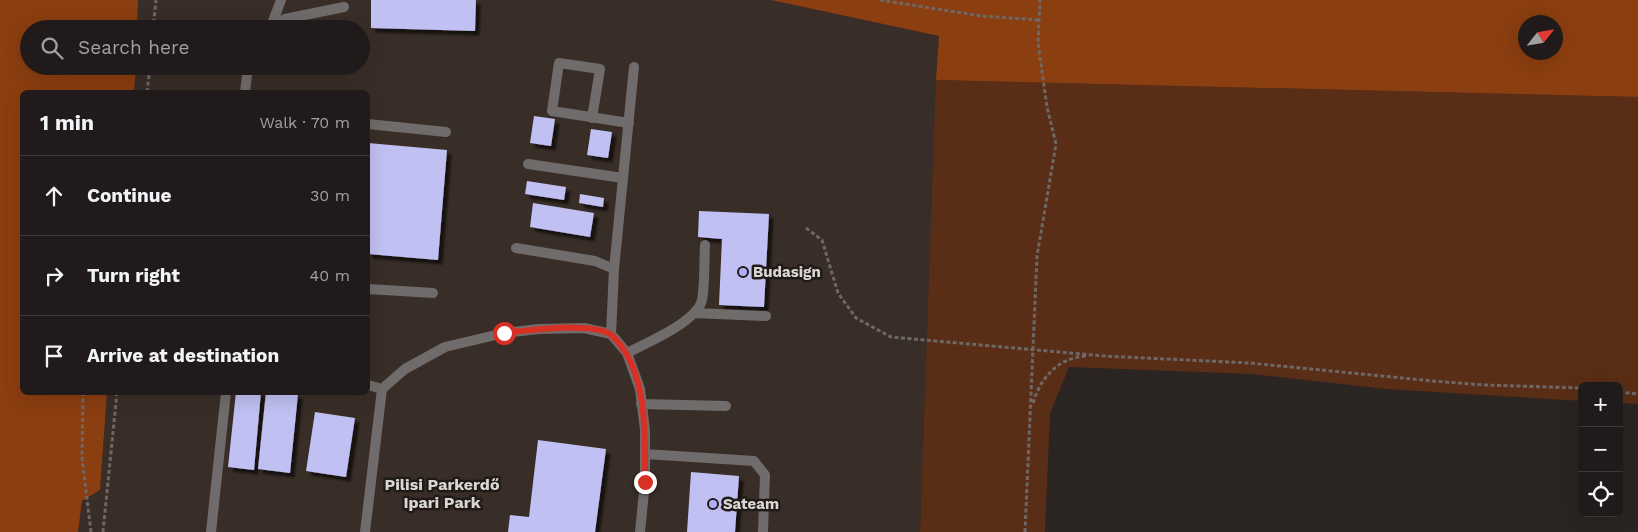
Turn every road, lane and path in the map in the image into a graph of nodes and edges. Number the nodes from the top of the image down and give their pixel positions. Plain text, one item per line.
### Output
1 (156, 0) edge
2 (280, 0) edge
3 (880, 0) edge
4 (1040, 0) edge
5 (344, 7) dead end
6 (155, 20) edge
7 (273, 20) edge
8 (284, 20) edge
9 (1039, 20) junction
10 (634, 67) dead end
11 (149, 75) edge
12 (247, 75) edge
13 (147, 90) edge
14 (246, 90) edge
15 (592, 118) junction
16 (629, 123) junction
17 (370, 124) edge
18 (446, 132) dead end
19 (528, 164) dead end
20 (623, 178) junction
21 (806, 228) dead end
22 (705, 245) dead end
23 (516, 248) dead end
24 (614, 269) junction
25 (370, 289) edge
26 (433, 293) dead end
27 (694, 312) junction
28 (766, 316) dead end
29 (611, 334) junction
30 (1033, 350) junction
31 (627, 353) junction
32 (1104, 356) junction
33 (370, 386) edge
34 (1578, 388) edge
35 (382, 389) junction
36 (1623, 392) edge
37 (1638, 394) edge
38 (83, 395) edge
39 (117, 395) edge
40 (226, 395) edge
41 (641, 404) junction
42 (726, 406) dead end
43 (1032, 414) junction
44 (645, 454) junction
45 (91, 532) edge
46 (103, 532) edge
47 (210, 532) edge
48 (365, 532) edge
49 (640, 532) edge
50 (763, 532) edge
51 (1026, 532) edge

1 - 6 path
2 - 7 lane
3 - 9 path
4 - 9 path
5 - 8 lane
9 - 30 path
10 - 16 lane
11 - 13 path
12 - 14 lane
15 - 15 lane
15 - 16 lane
16 - 20 lane
17 - 18 lane
19 - 20 lane
20 - 24 lane
21 - 30 path
22 - 27 lane
23 - 24 lane
24 - 29 lane
25 - 26 lane
27 - 28 lane
27 - 31 lane
29 - 31 lane
29 - 35 lane
30 - 32 path
30 - 43 path
31 - 41 lane
32 - 34 path
32 - 43 path
33 - 35 lane
35 - 48 lane
36 - 37 path
38 - 45 path
39 - 46 path
40 - 47 lane
41 - 42 lane
41 - 44 lane
43 - 51 path
44 - 49 lane
44 - 50 lane

